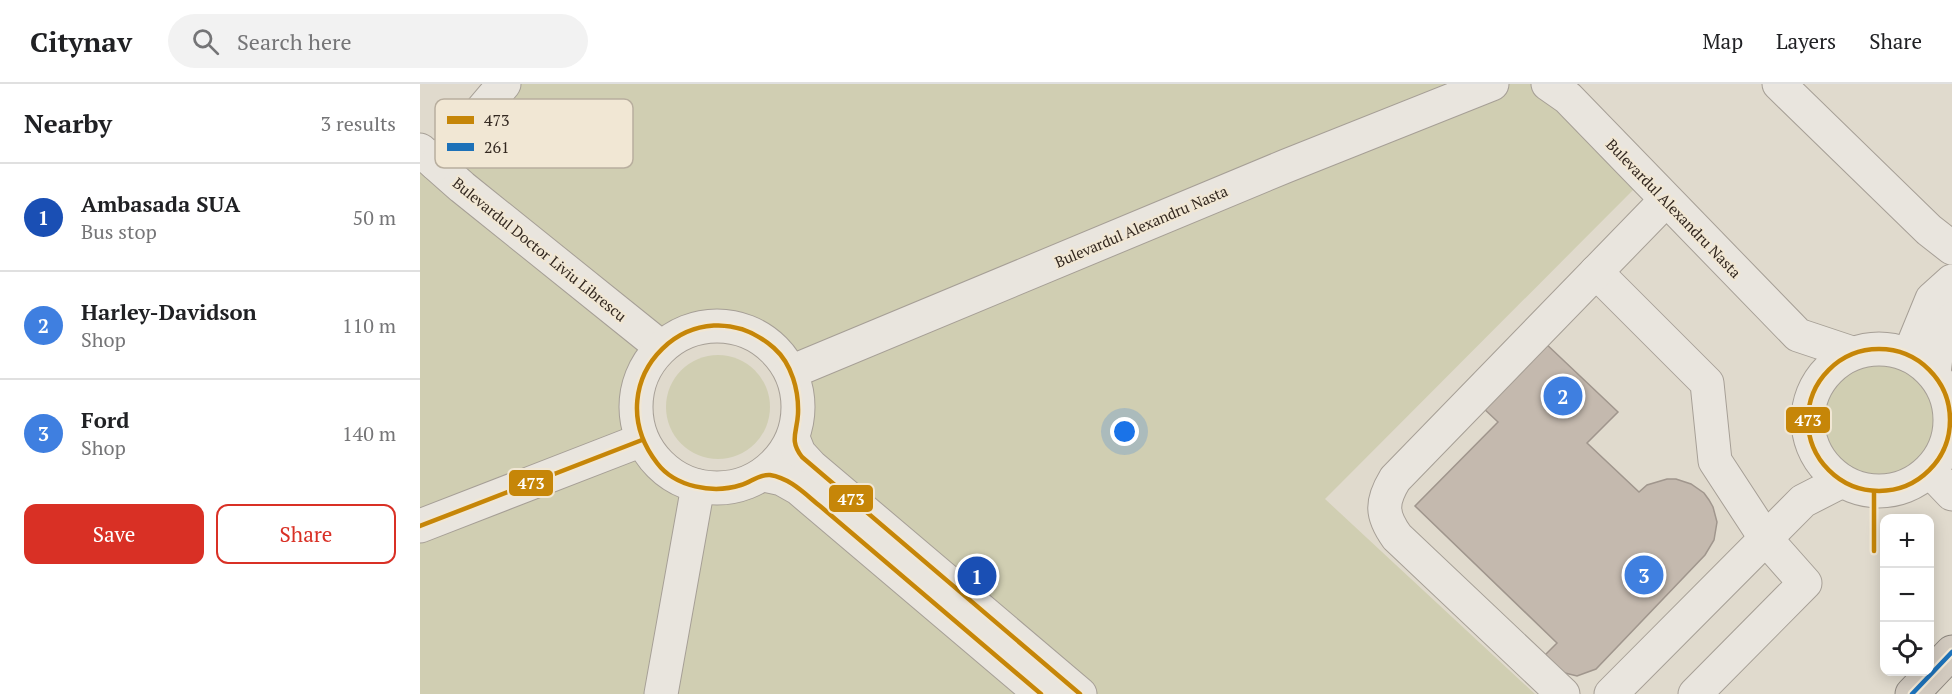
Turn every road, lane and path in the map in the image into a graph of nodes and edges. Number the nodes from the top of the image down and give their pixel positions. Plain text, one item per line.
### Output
1 (504, 84) edge
2 (1492, 84) edge
3 (1548, 84) edge
4 (1779, 84) edge
5 (488, 99) edge
6 (441, 168) edge
7 (1666, 200) junction
8 (1941, 239) edge
9 (1596, 272) junction
10 (1952, 281) edge
11 (1952, 319) edge
12 (1798, 335) junction
13 (661, 347) junction
14 (1852, 353) junction
15 (1921, 364) junction
16 (791, 372) junction
17 (1812, 395) junction
18 (1951, 423) edge
19 (793, 438) junction
20 (642, 440) junction
21 (1831, 471) junction
22 (1930, 471) junction
23 (764, 475) junction
24 (698, 486) junction
25 (1952, 494) edge
26 (420, 526) edge
27 (1766, 539) junction
28 (1952, 652) edge
29 (661, 694) edge
30 (1041, 694) edge
31 (1080, 694) edge
32 (1563, 694) edge
33 (1611, 694) edge
34 (1695, 694) edge
35 (1912, 694) edge

1 - 5 street
2 - 16 street, Bulevardul Alexandru Nasta
3 - 7 street, Bulevardul Alexandru Nasta
4 - 8 street
6 - 13 street, Bulevardul Doctor Liviu Librescu
7 - 9 street
7 - 12 street, Bulevardul Alexandru Nasta
9 - 27 street
9 - 32 street
10 - 15 street
11 - 15 street
12 - 14 street, Bulevardul Alexandru Nasta
12 - 17 street
13 - 16 street
13 - 20 street
14 - 15 street
14 - 17 street
15 - 18 street
16 - 19 street
17 - 21 street
18 - 22 street
19 - 23 street
19 - 31 street
20 - 24 street
20 - 26 street
21 - 22 street
21 - 27 street
22 - 25 street
23 - 24 street
23 - 30 street
24 - 29 street
27 - 33 street
27 - 34 street
28 - 35 highway

